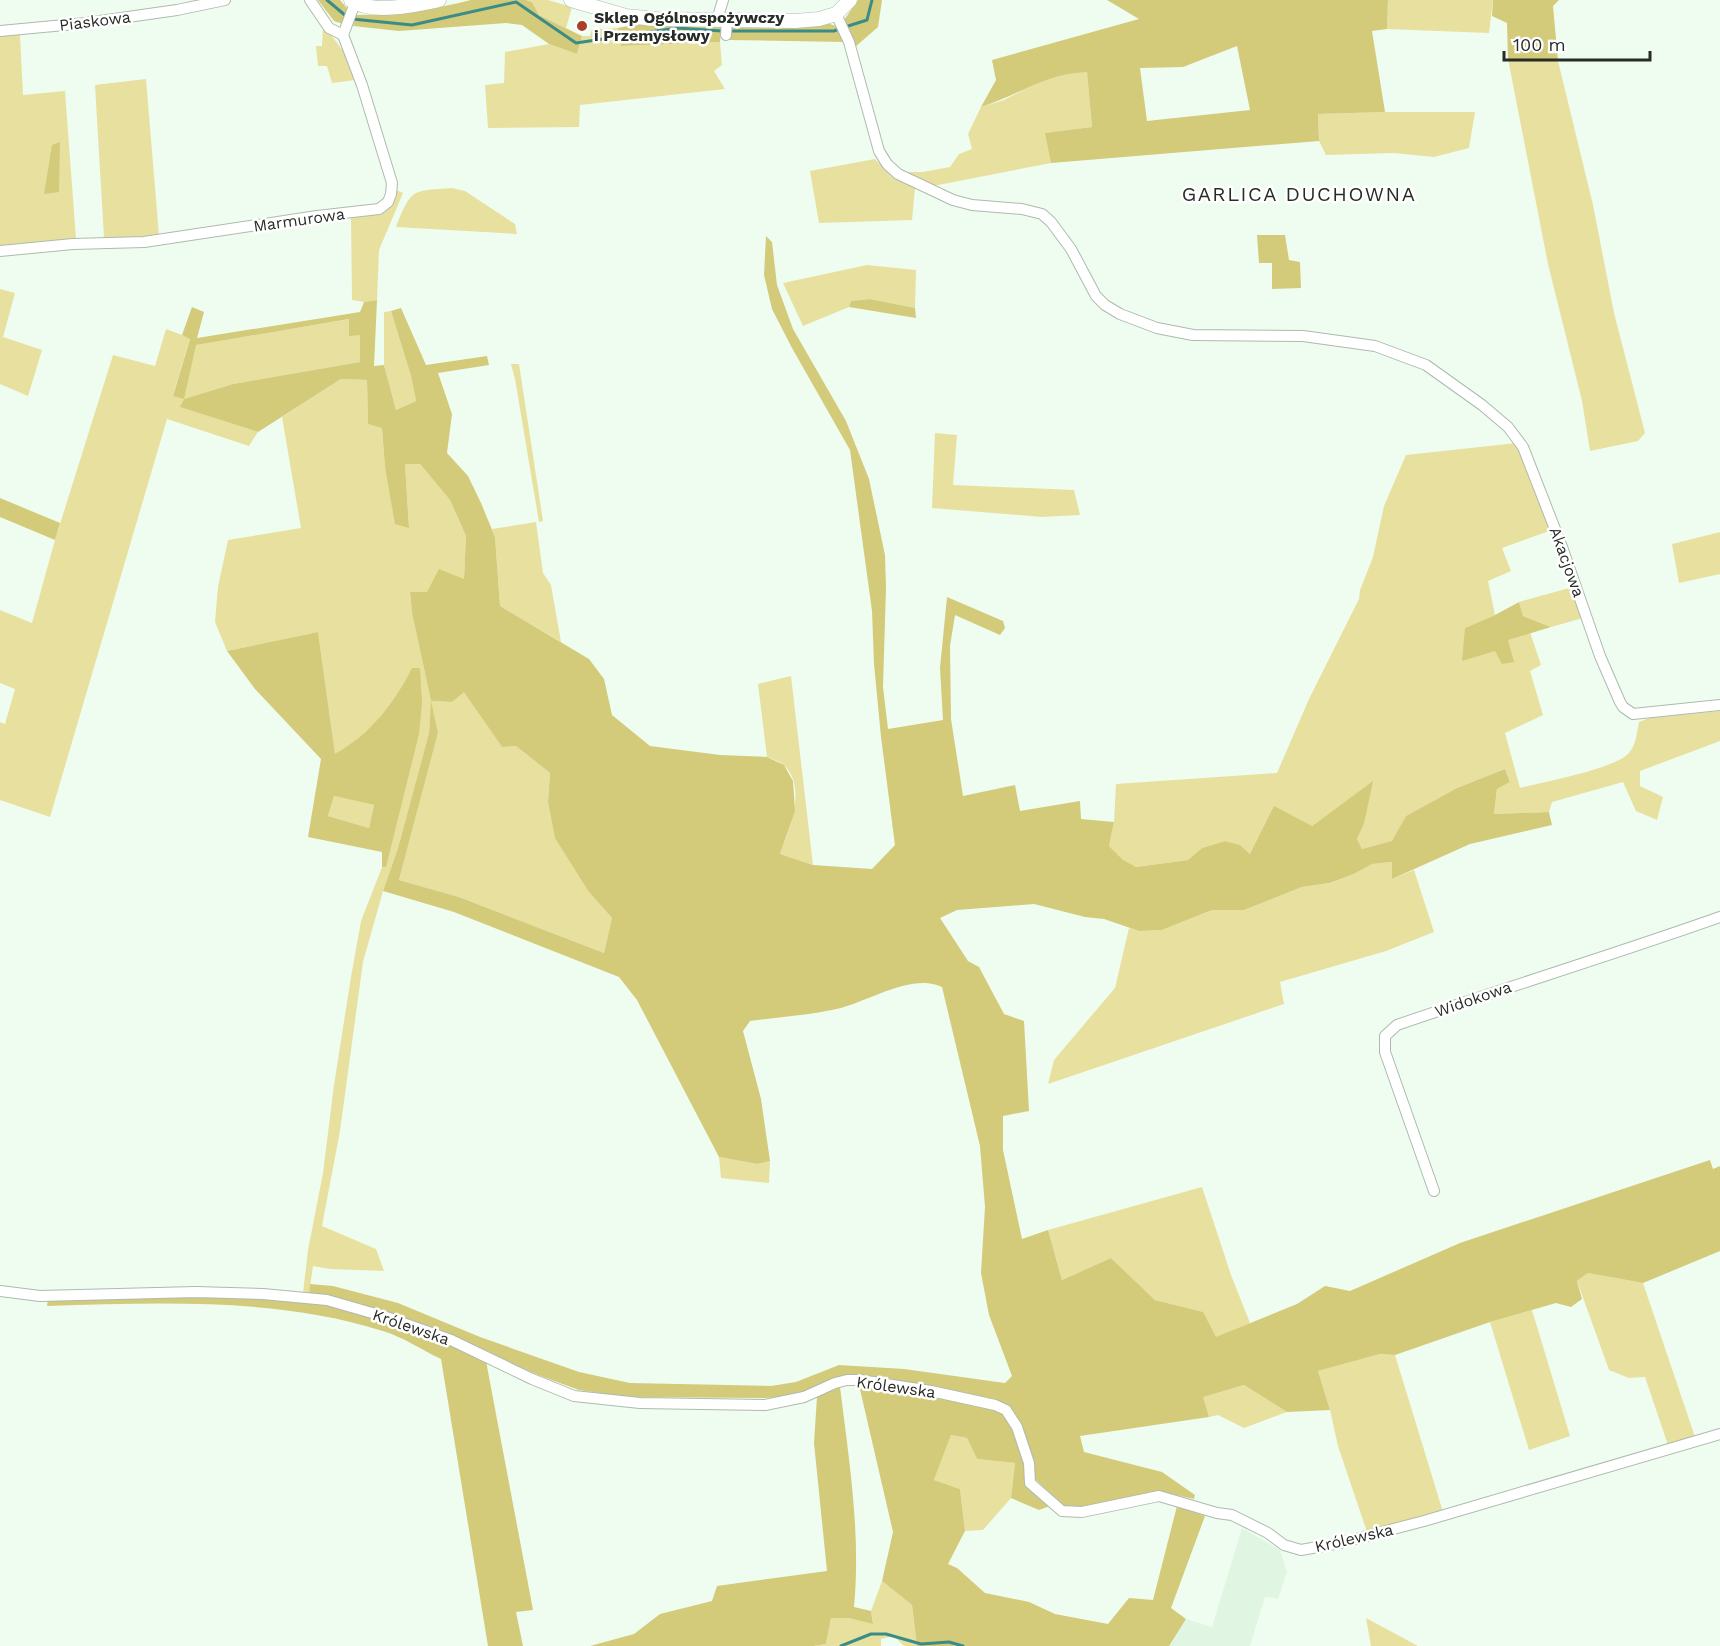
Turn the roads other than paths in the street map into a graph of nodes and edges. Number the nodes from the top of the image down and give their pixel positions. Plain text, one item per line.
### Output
1 (225, 0) edge
2 (310, 0) edge
3 (439, 0) edge
4 (723, 0) edge
5 (850, 0) edge
6 (580, 1) edge
7 (352, 5) edge
8 (841, 23) junction
9 (724, 25) junction
10 (0, 31) edge
11 (344, 31) junction
12 (0, 251) edge
13 (1720, 705) edge
14 (1720, 916) edge
15 (1434, 1191) dead end
16 (0, 1291) edge
17 (1720, 1434) edge

1 - 10 street, Piaskowa
2 - 11 street
3 - 7 street
4 - 9 street
5 - 8 street
6 - 9 street
7 - 11 street
8 - 9 street
8 - 13 street, Akacjowa
11 - 12 street, Marmurowa
14 - 15 street, Widokowa
16 - 17 street, Królewska

